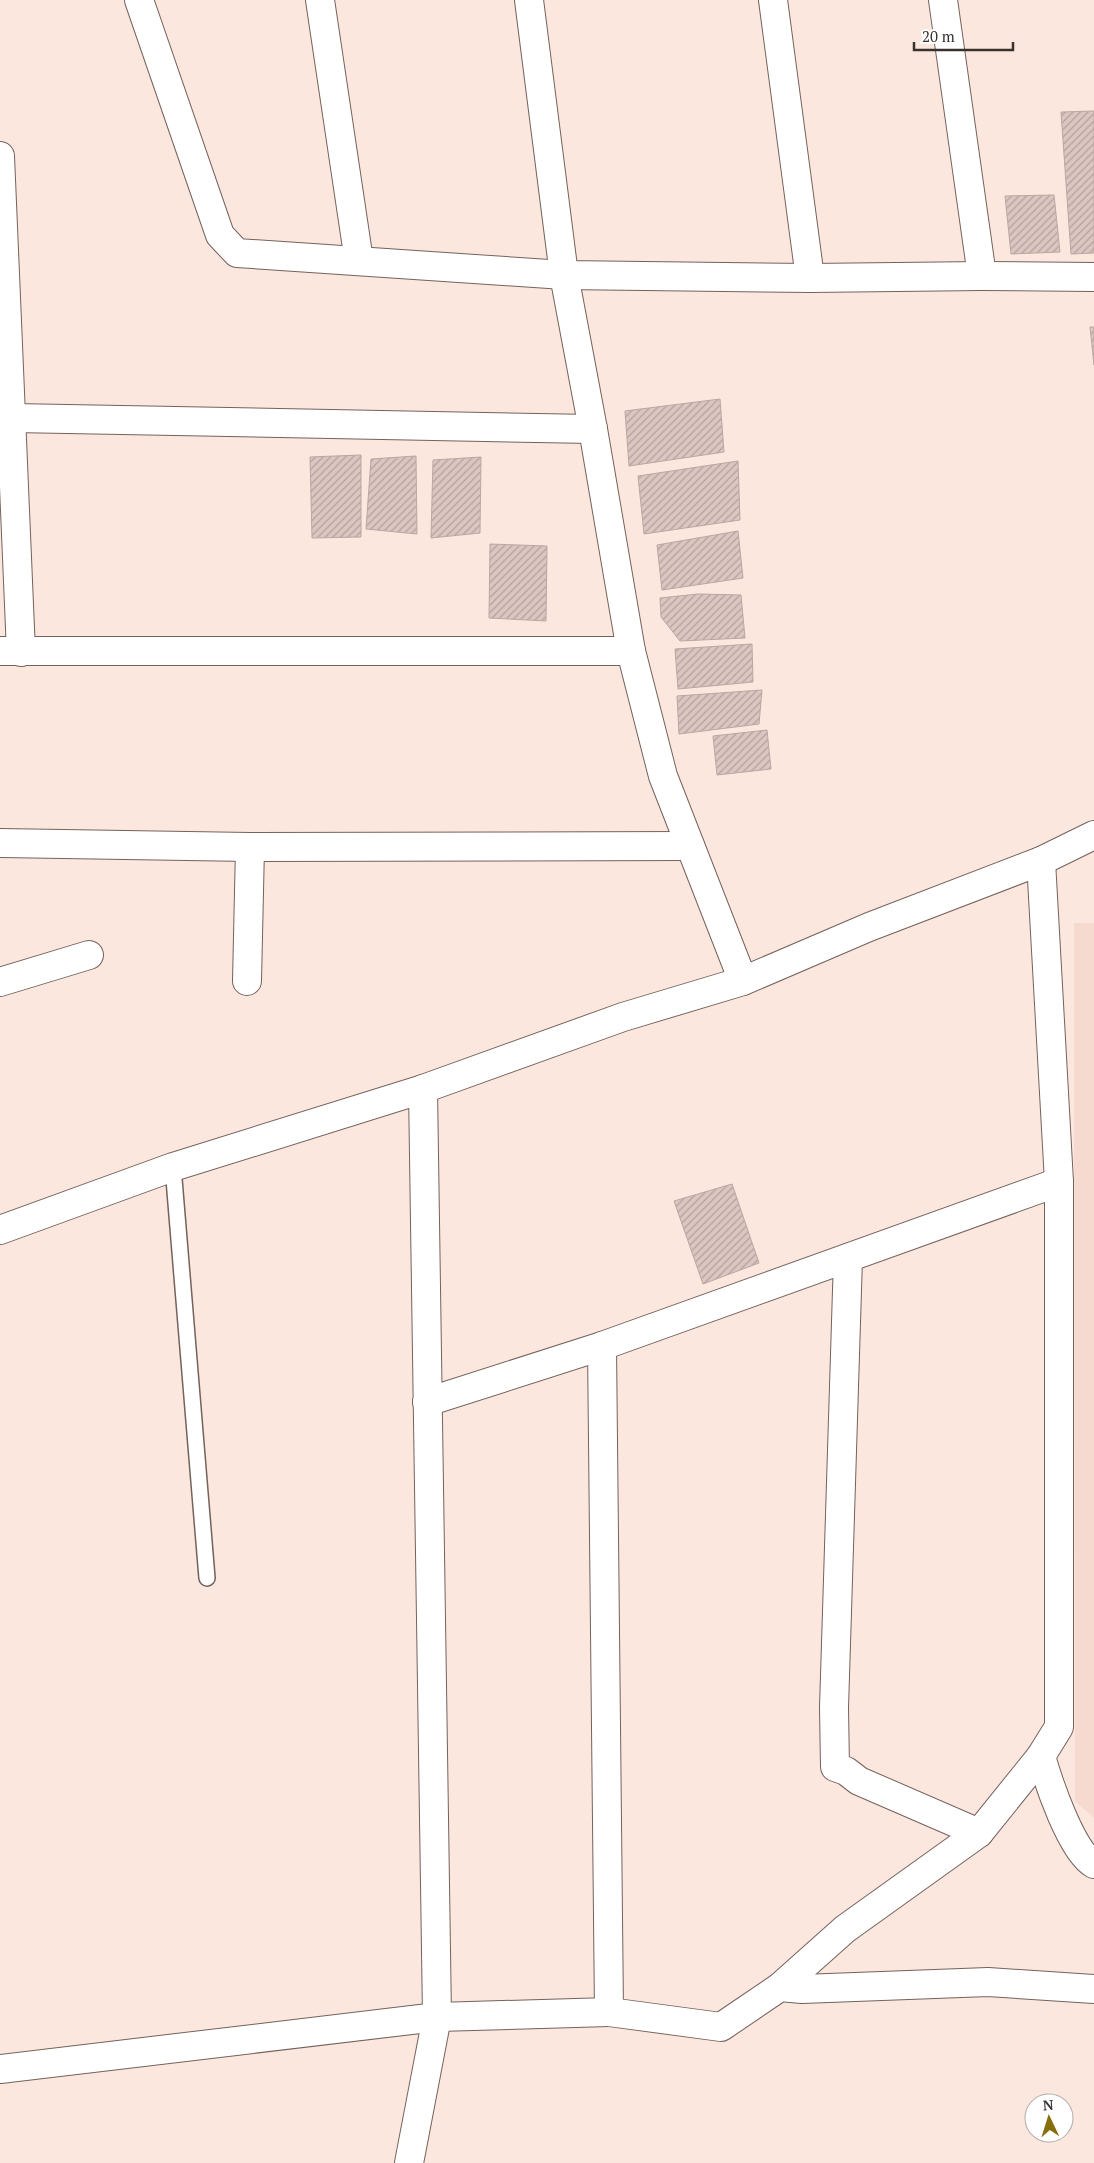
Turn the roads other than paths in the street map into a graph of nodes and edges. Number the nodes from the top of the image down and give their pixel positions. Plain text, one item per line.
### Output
1 (139, 0) edge
2 (320, 0) edge
3 (529, 0) edge
4 (773, 0) edge
5 (943, 0) edge
6 (0, 156) edge
7 (359, 261) junction
8 (564, 275) junction
9 (982, 276) junction
10 (1094, 277) edge
11 (810, 278) junction
12 (12, 418) junction
13 (593, 429) junction
14 (11, 651) edge
15 (631, 651) junction
16 (1094, 836) edge
17 (0, 843) edge
18 (690, 846) junction
19 (250, 847) junction
20 (1041, 861) junction
21 (89, 955) dead end
22 (247, 981) dead end
23 (743, 981) junction
24 (0, 982) edge
25 (423, 1089) junction
26 (173, 1167) junction
27 (1058, 1182) junction
28 (0, 1230) edge
29 (848, 1258) junction
30 (602, 1346) junction
31 (427, 1402) junction
32 (207, 1578) dead end
33 (1041, 1756) junction
34 (979, 1833) junction
35 (1094, 1864) edge
36 (780, 1987) junction
37 (1094, 1988) edge
38 (610, 2012) junction
39 (437, 2017) junction
40 (0, 2069) edge
41 (409, 2163) edge

1 - 7 street
2 - 7 street
3 - 8 street
4 - 11 street
5 - 9 street
6 - 12 street
7 - 8 street
8 - 11 street
8 - 13 street
9 - 10 street
9 - 11 street
12 - 13 street
12 - 14 street
13 - 15 street
14 - 15 street
15 - 18 street
16 - 20 street
17 - 19 street
18 - 19 street
18 - 23 street
19 - 22 street
20 - 23 street
20 - 27 street
21 - 24 street
23 - 25 street
25 - 26 street
25 - 31 street
26 - 28 street
26 - 32 lane
27 - 29 street
27 - 33 street
29 - 30 street
29 - 34 street
30 - 31 street
30 - 38 street
31 - 39 street
33 - 34 street
33 - 35 street
34 - 36 street
36 - 37 street
36 - 38 street
38 - 39 street
39 - 40 street
39 - 41 street

